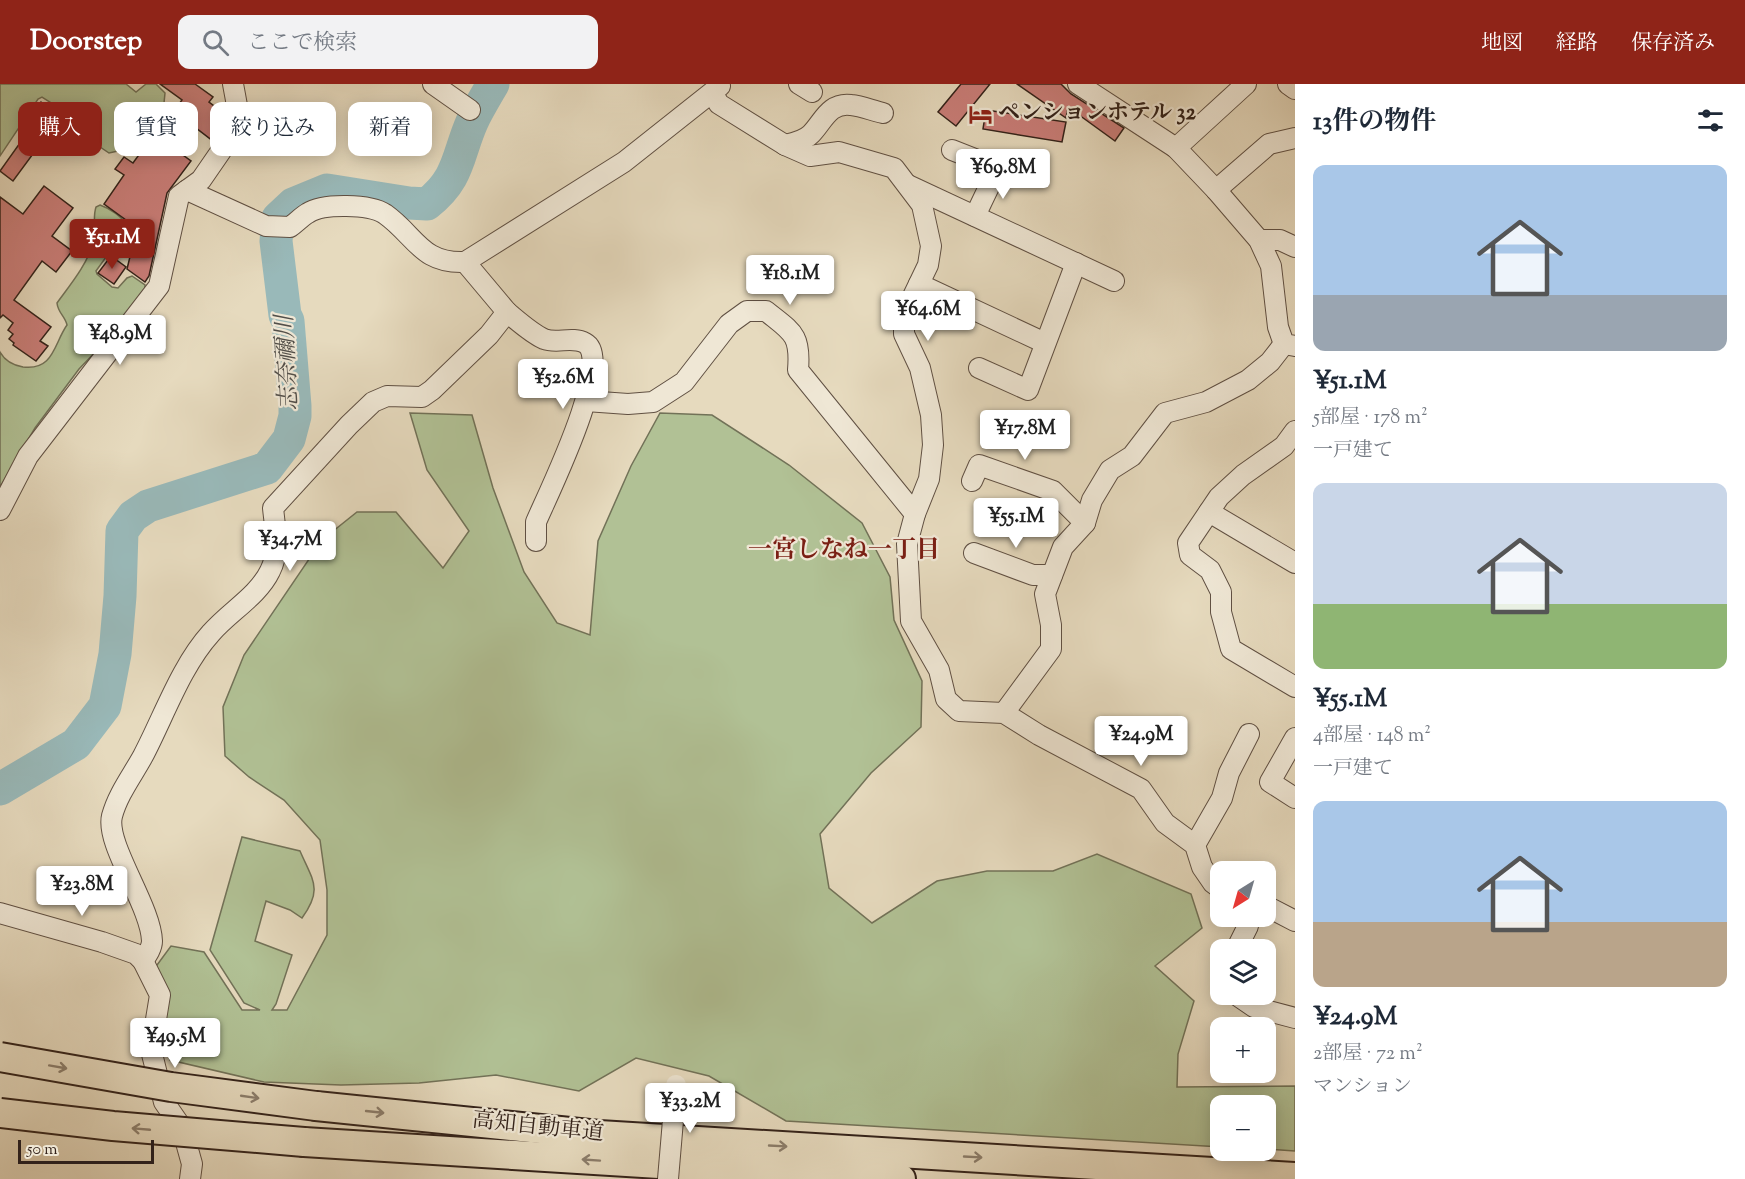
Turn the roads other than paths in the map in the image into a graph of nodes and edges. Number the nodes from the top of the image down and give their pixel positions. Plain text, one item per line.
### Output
1 (233, 84) edge
2 (433, 84) edge
3 (1078, 84) edge
4 (1246, 84) edge
5 (1288, 84) edge
6 (717, 89) edge
7 (1295, 90) edge
8 (470, 110) dead end
9 (884, 113) dead end
10 (1295, 138) edge
11 (785, 145) junction
12 (1176, 148) junction
13 (952, 150) dead end
14 (998, 168) junction
15 (1018, 176) dead end
16 (908, 185) junction
17 (187, 190) junction
18 (1216, 190) junction
19 (975, 216) junction
20 (1259, 240) junction
21 (1295, 247) edge
22 (465, 262) junction
23 (1076, 263) junction
24 (1114, 281) dead end
25 (919, 284) junction
26 (507, 312) junction
27 (1289, 345) edge
28 (1050, 350) junction
29 (978, 368) dead end
30 (586, 401) junction
31 (1295, 431) edge
32 (972, 482) dead end
33 (0, 510) edge
34 (1209, 512) junction
35 (915, 514) junction
36 (1085, 523) junction
37 (536, 541) dead end
38 (974, 553) dead end
39 (1295, 563) edge
40 (1052, 575) junction
41 (1295, 687) edge
42 (1004, 713) junction
43 (1249, 734) dead end
44 (1295, 738) edge
45 (1295, 798) edge
46 (1195, 845) junction
47 (1210, 879) edge
48 (1276, 911) edge
49 (0, 913) edge
50 (1295, 921) edge
51 (143, 961) junction
52 (1251, 1005) edge
53 (1295, 1018) edge
54 (0, 1057) edge
55 (676, 1085) dead end
56 (0, 1113) edge
57 (1295, 1177) edge
58 (190, 1179) edge
59 (668, 1179) edge
60 (901, 1179) edge

1 - 17 street
2 - 8 street
3 - 12 street
4 - 12 street
5 - 7 street
6 - 11 street
6 - 22 street
9 - 11 street
10 - 18 street
11 - 16 street
12 - 18 street
13 - 14 street
14 - 15 street
14 - 19 street
16 - 19 street
16 - 25 street
17 - 22 street
17 - 33 street
18 - 20 street
19 - 23 street
20 - 21 street
20 - 27 street
22 - 26 street
23 - 24 street
23 - 28 street
25 - 28 street
25 - 35 street
26 - 30 street
26 - 51 street
27 - 36 street
28 - 29 street
30 - 35 street
30 - 37 street
31 - 34 street
32 - 36 street
34 - 39 street
34 - 41 street
35 - 42 street
36 - 40 street
38 - 40 street
40 - 42 street
42 - 46 street
43 - 46 street
44 - 45 street
46 - 47 street
48 - 50 street
49 - 51 street
51 - 58 street
52 - 53 street
54 -> 57 highway, 高知自動車道, bridge
55 - 59 street, bridge
60 -> 56 highway, 高知自動車道, bridge

